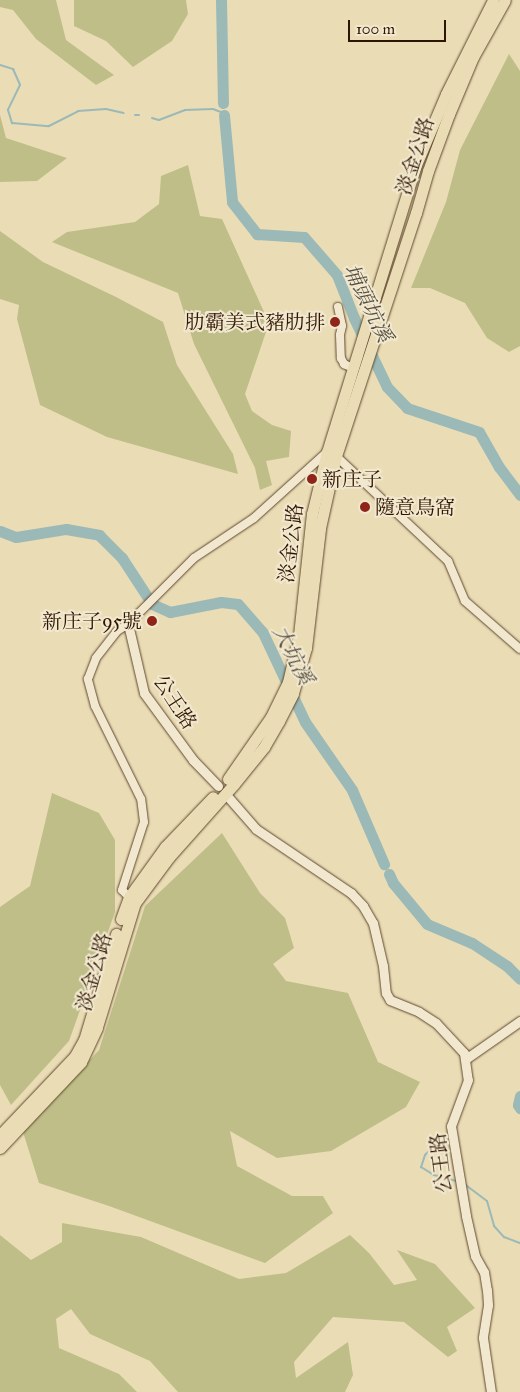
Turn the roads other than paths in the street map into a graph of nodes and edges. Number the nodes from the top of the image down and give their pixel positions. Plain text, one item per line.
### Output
1 (493, 0) edge
2 (505, 0) edge
3 (338, 307) dead end
4 (354, 364) junction
5 (331, 454) junction
6 (128, 624) junction
7 (520, 649) edge
8 (219, 795) junction
9 (132, 900) junction
10 (520, 1022) edge
11 (467, 1058) junction
12 (0, 1135) edge
13 (0, 1148) edge
14 (491, 1392) edge

1 - 4 main road, 淡金公路
2 - 5 main road, 淡金公路
3 - 4 street
4 - 5 main road, 淡金公路
5 - 6 street
5 - 7 street
5 - 8 main road, 淡金公路
6 - 8 street, 公王路
6 - 9 street
8 - 9 main road, 淡金公路
8 - 11 street, 公王路
9 - 12 main road, 淡金公路
9 - 13 main road, 淡金公路
10 - 11 street
11 - 14 street, 公王路

